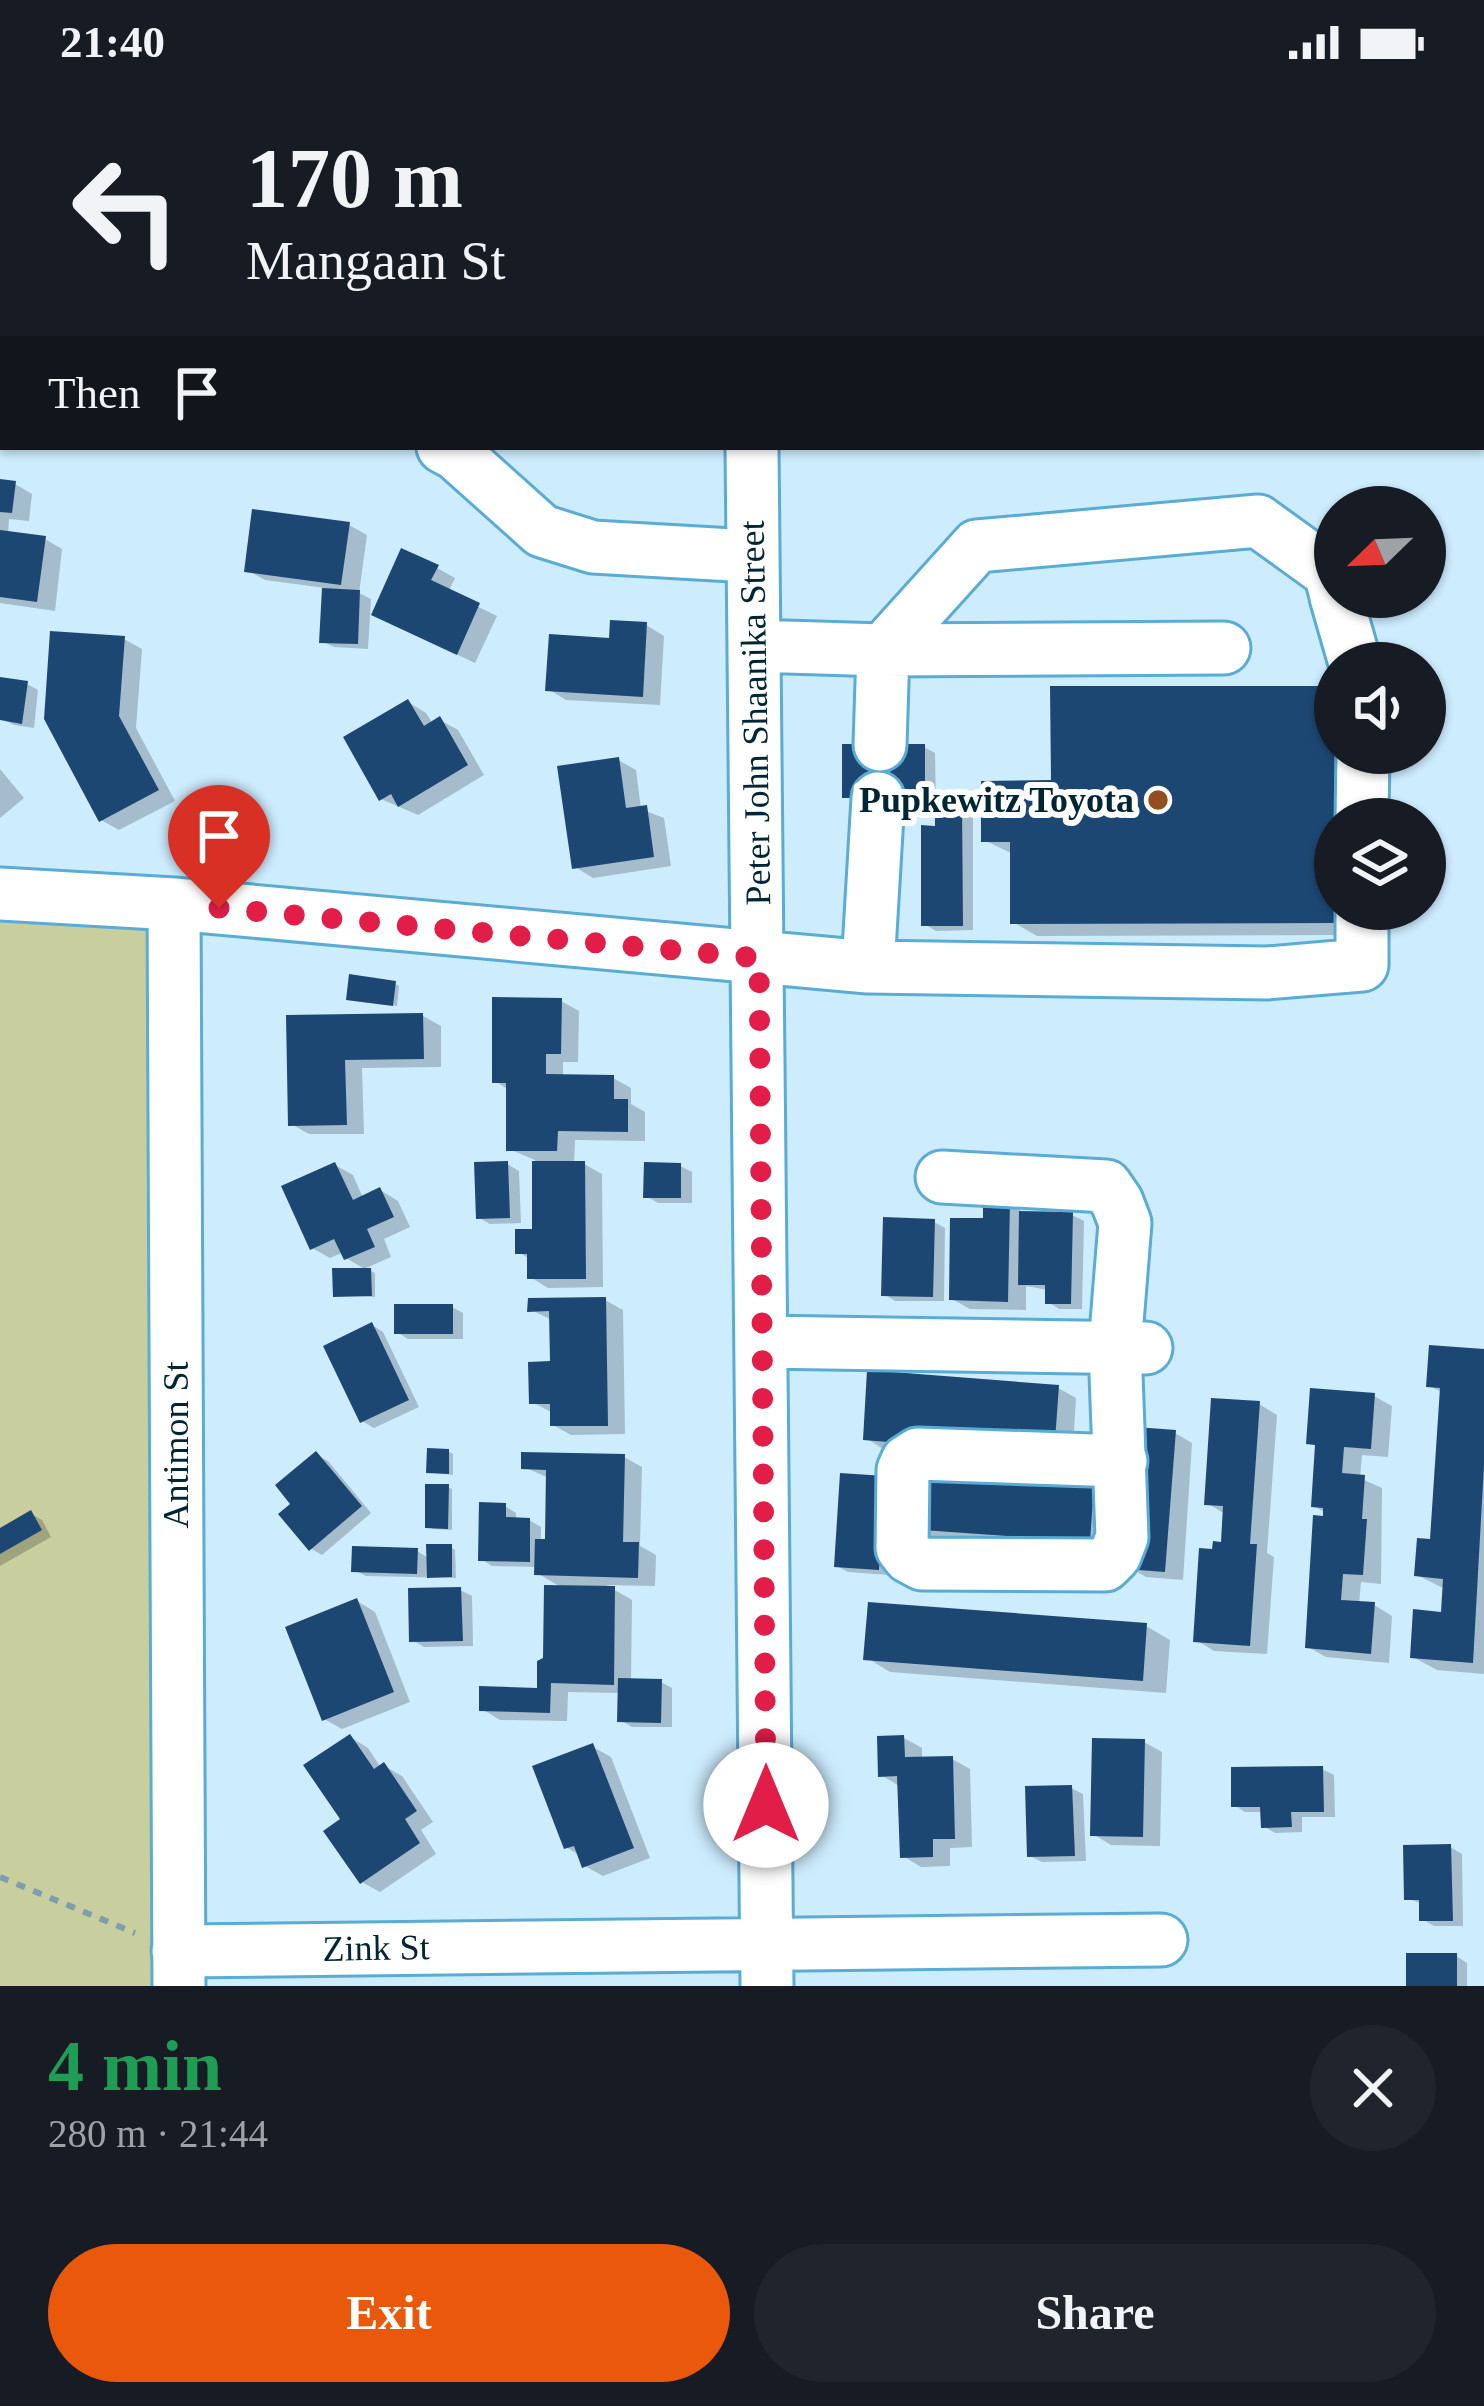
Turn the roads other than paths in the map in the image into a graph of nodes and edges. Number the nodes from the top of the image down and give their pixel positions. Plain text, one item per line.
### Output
1 (449, 450) edge
2 (752, 450) edge
3 (751, 556) junction
4 (1314, 561) edge
5 (756, 646) junction
6 (1224, 648) dead end
7 (883, 650) junction
8 (880, 746) dead end
9 (878, 798) dead end
10 (0, 895) edge
11 (174, 904) junction
12 (1362, 930) edge
13 (759, 958) junction
14 (868, 967) junction
15 (942, 1177) dead end
16 (762, 1342) junction
17 (1131, 1347) junction
18 (1121, 1461) dead end
19 (1161, 1940) dead end
20 (767, 1965) edge
21 (178, 1968) edge

1 - 3 street
2 - 3 street, Peter John Shaanika Street
3 - 5 street, Peter John Shaanika Street
4 - 7 street
5 - 7 street
5 - 13 street, Peter John Shaanika Street
6 - 7 street
7 - 8 street
9 - 14 street
10 - 11 street
11 - 13 street
11 - 21 street, Antimon St
12 - 14 street
13 - 14 street
13 - 16 street, Peter John Shaanika Street
15 - 17 street
16 - 17 street
16 - 20 street, Peter John Shaanika Street
17 - 18 street
19 - 20 street, Zink St
20 - 21 street, Zink St

